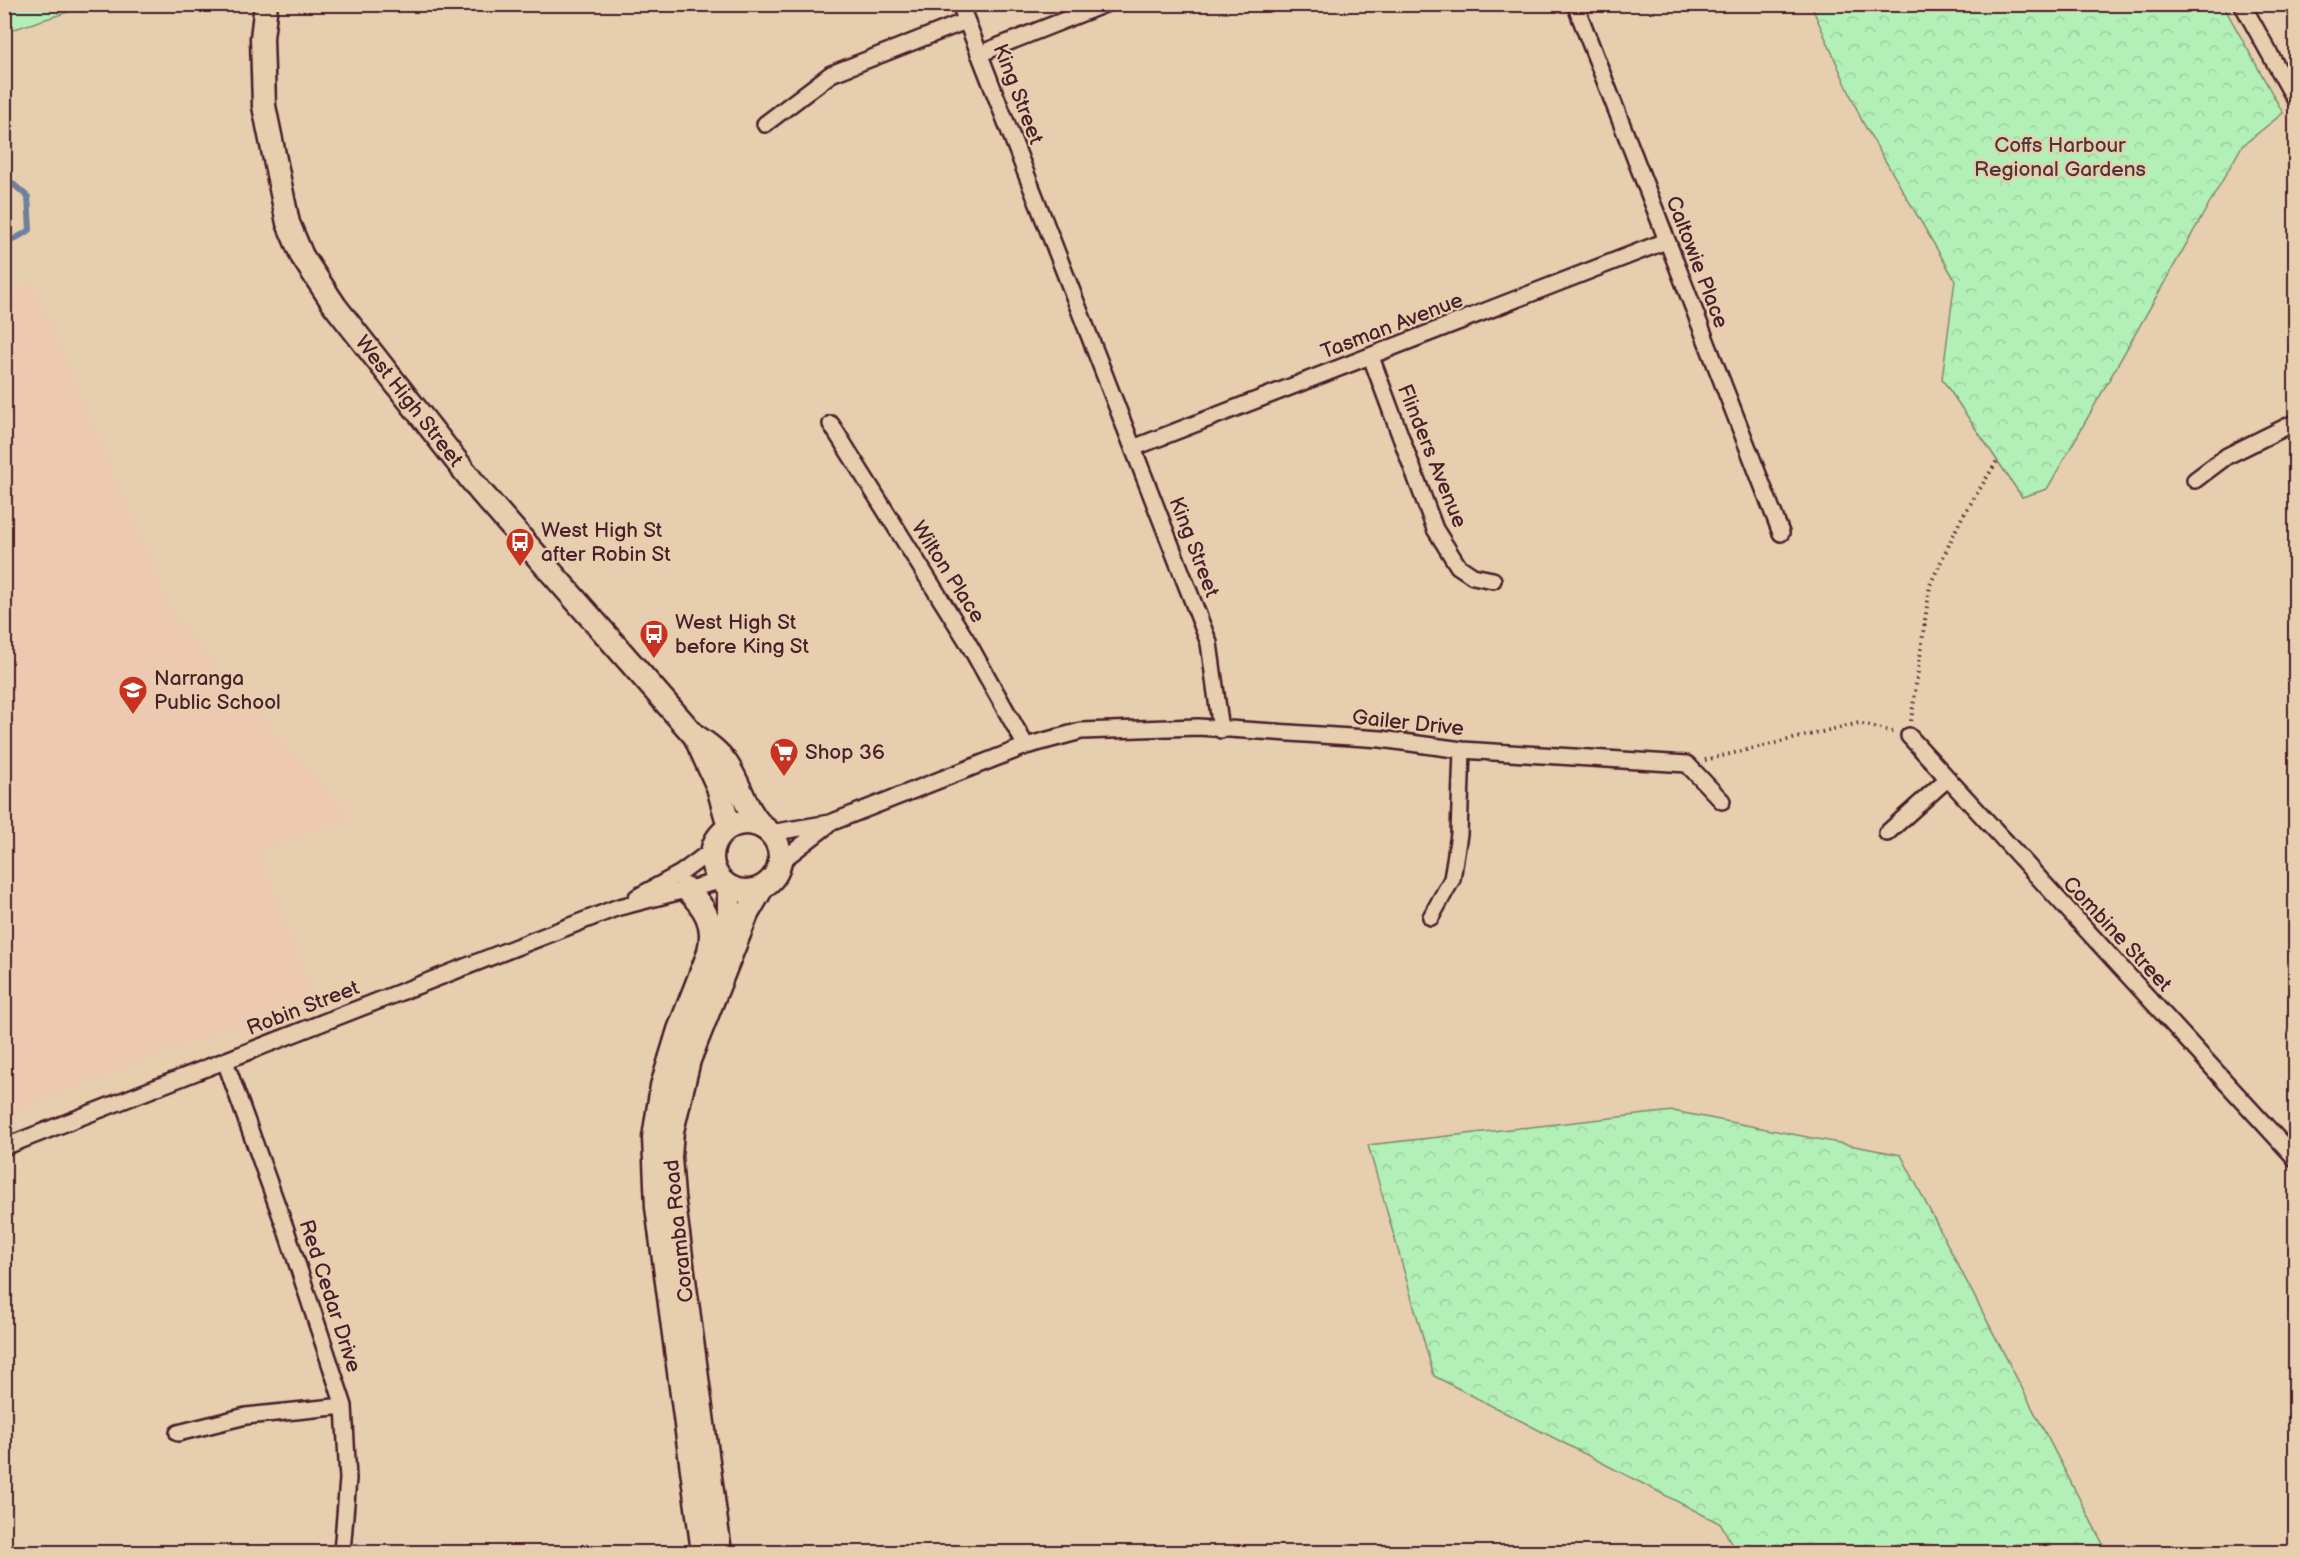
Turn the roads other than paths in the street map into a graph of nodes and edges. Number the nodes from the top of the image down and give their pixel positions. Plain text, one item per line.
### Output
1 (266, 4) edge
2 (960, 4) edge
3 (1106, 4) edge
4 (1575, 4) edge
5 (2242, 4) edge
6 (966, 21) junction
7 (979, 54) junction
8 (2295, 101) edge
9 (765, 124) dead end
10 (1666, 241) junction
11 (1371, 357) junction
12 (2295, 422) edge
13 (831, 424) dead end
14 (1133, 448) junction
15 (2195, 480) dead end
16 (1781, 533) dead end
17 (1493, 580) dead end
18 (1221, 730) junction
19 (694, 735) junction
20 (1909, 736) road end
21 (1026, 746) junction
22 (1462, 750) junction
23 (1946, 780) junction
24 (1722, 801) dead end
25 (830, 823) junction
26 (729, 827) junction
27 (767, 830) junction
28 (1887, 833) dead end
29 (712, 850) junction
30 (780, 862) junction
31 (725, 884) junction
32 (762, 888) junction
33 (686, 889) junction
34 (616, 908) junction
35 (1431, 917) dead end
36 (709, 953) junction
37 (225, 1061) junction
38 (4, 1147) edge
39 (2295, 1160) edge
40 (344, 1406) junction
41 (178, 1432) dead end
42 (342, 1552) edge
43 (703, 1552) edge
44 (720, 1552) edge

1 - 19 main road, West High Street
2 - 6 street, King Street
3 - 7 street
4 - 10 street, Caltowie Place
5 - 8 street
6 - 7 street, King Street
6 - 9 street
7 - 14 street, King Street
10 - 11 street, Tasman Avenue
10 - 16 street, Caltowie Place
11 - 14 street, Tasman Avenue
11 - 17 street, Flinders Avenue
12 - 15 street
13 - 21 street, Wilton Place
14 - 18 street, King Street
18 - 21 street
18 - 22 street, Gailer Drive
19 - 26 main road, West High Street
19 - 27 main road, West High Street
20 - 23 street, Combine Street
21 - 25 street
22 - 24 street, Gailer Drive
22 - 35 street
23 - 28 street
23 - 39 street, Combine Street
25 - 27 street
25 - 30 street
26 - 27 main road
26 - 29 main road
27 - 30 main road
29 - 31 main road
29 - 34 street, Robin Street
30 - 32 main road
31 - 32 main road
31 - 33 street, Robin Street
31 - 36 main road, Coramba Road
32 - 44 main road, Coramba Road
33 - 34 street, Robin Street
33 - 36 main road
34 - 37 street, Robin Street
36 - 43 main road, Coramba Road
37 - 38 street, Robin Street
37 - 40 street, Red Cedar Drive
40 - 41 street
40 - 42 street, Red Cedar Drive

